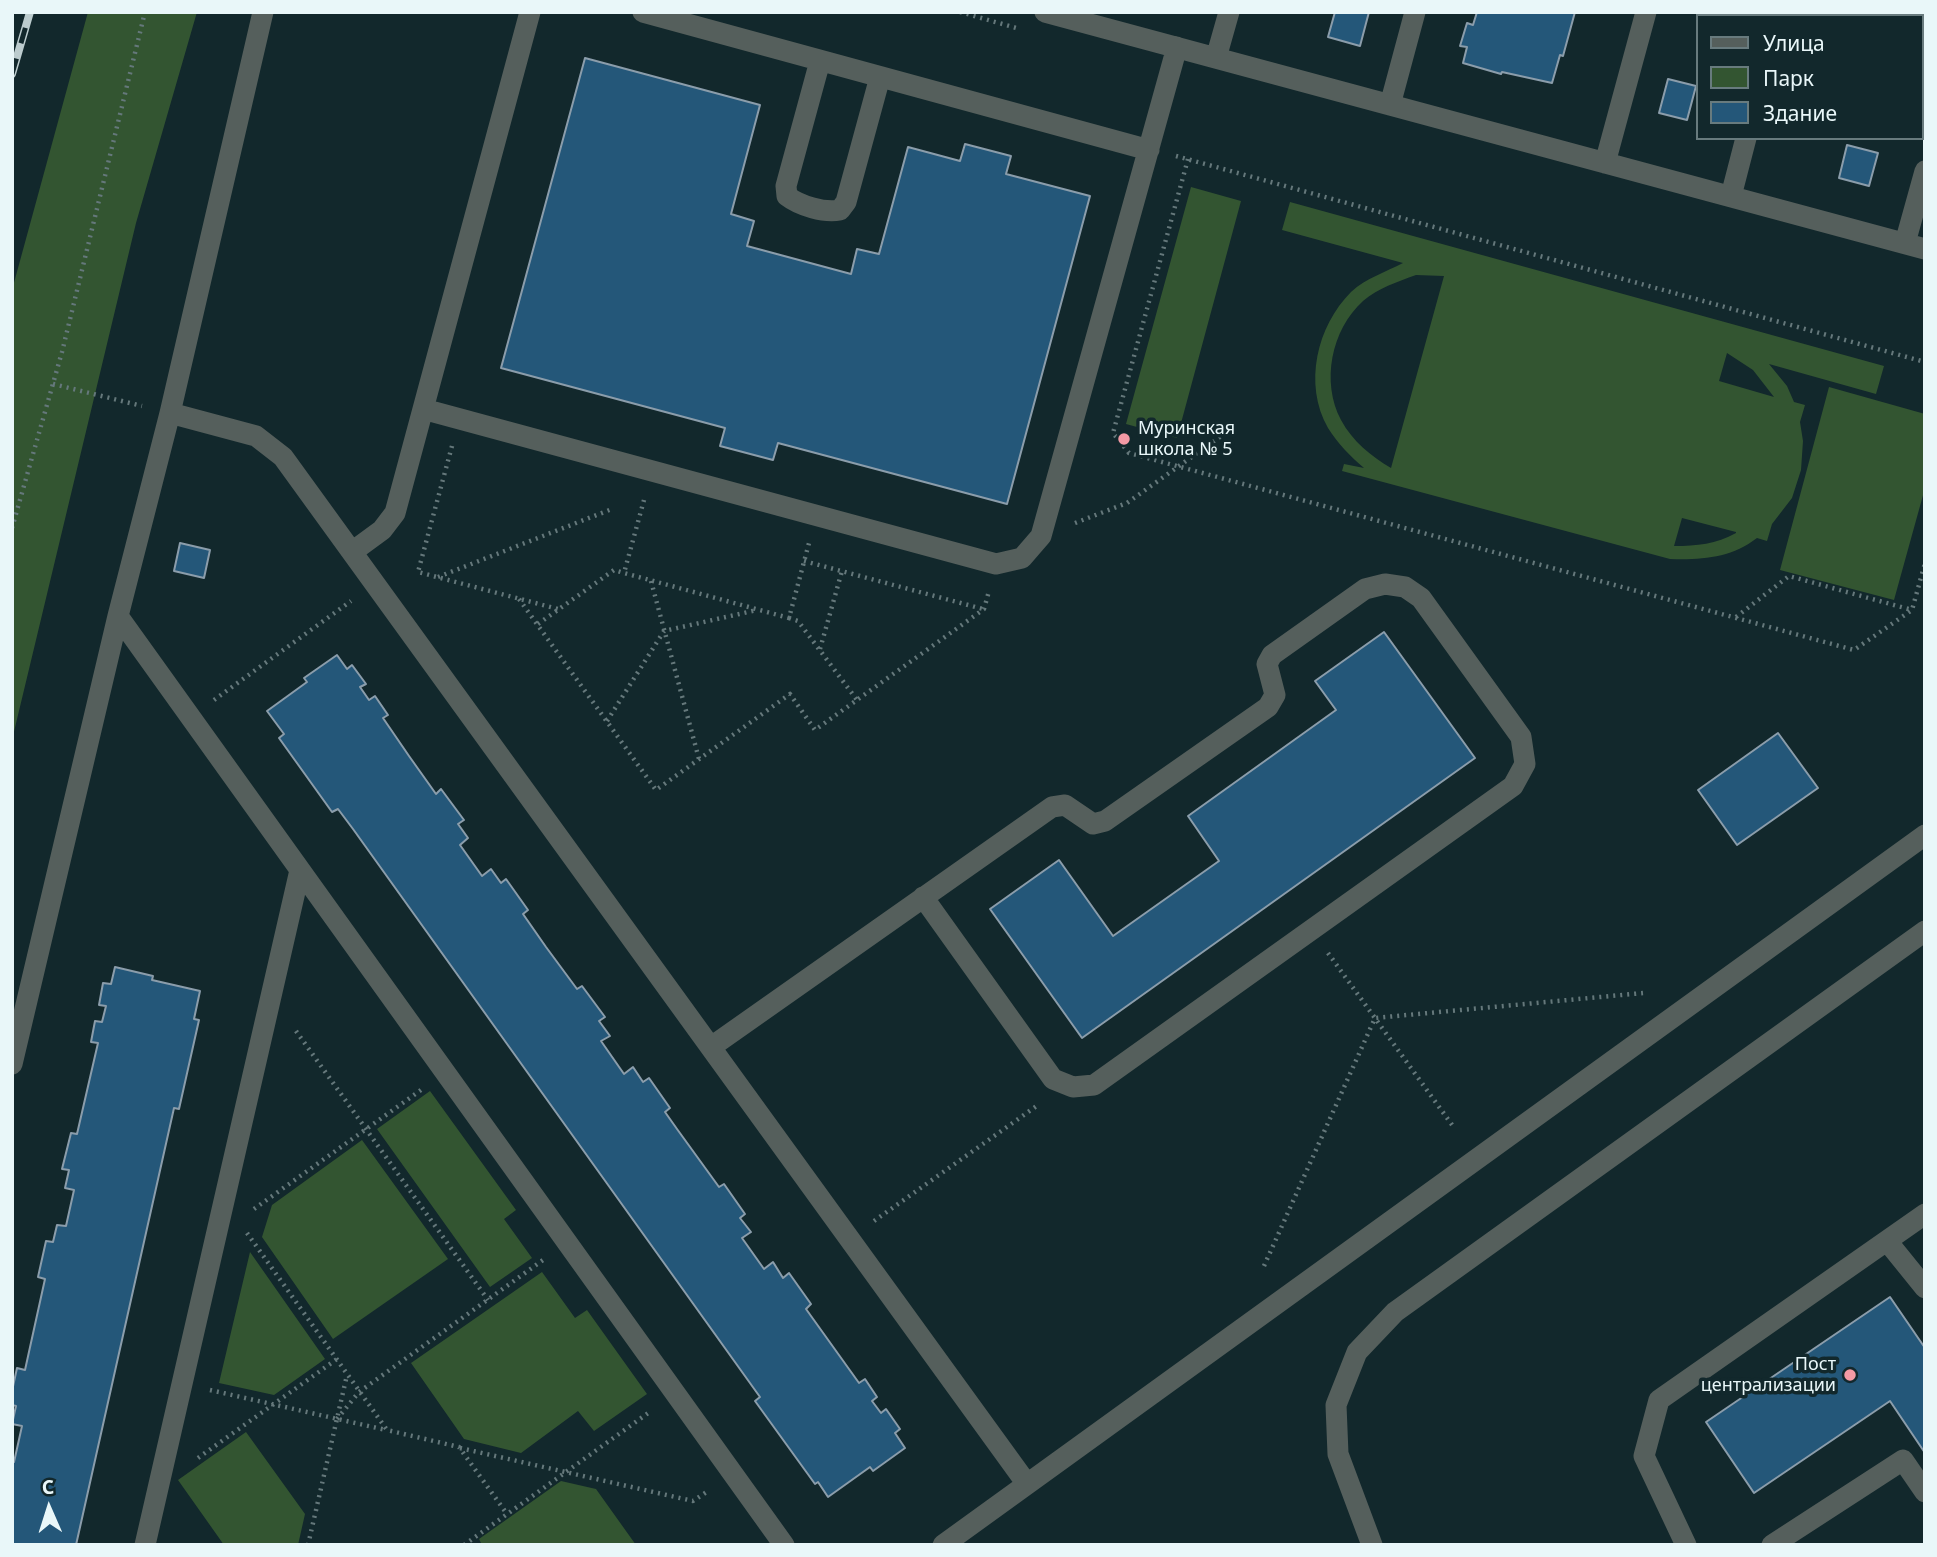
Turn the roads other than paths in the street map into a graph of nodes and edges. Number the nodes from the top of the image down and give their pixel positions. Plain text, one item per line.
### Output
1 (263, 12) edge
2 (530, 12) edge
3 (643, 12) edge
4 (1045, 12) edge
5 (1229, 12) edge
6 (1415, 12) edge
7 (1646, 12) edge
8 (1102, 20) edge
9 (1177, 47) junction
10 (1216, 58) junction
11 (820, 61) junction
12 (880, 77) junction
13 (1390, 105) junction
14 (1745, 140) edge
15 (1149, 150) junction
16 (1605, 163) junction
17 (1925, 171) edge
18 (1731, 196) junction
19 (1915, 246) edge
20 (423, 409) junction
21 (170, 414) junction
22 (352, 552) junction
23 (118, 616) junction
24 (1925, 835) edge
25 (300, 870) junction
26 (923, 897) junction
27 (1925, 931) edge
28 (712, 1047) junction
29 (12, 1064) edge
30 (1925, 1214) edge
31 (1887, 1241) junction
32 (1925, 1288) edge
33 (1027, 1484) junction
34 (1925, 1492) edge
35 (145, 1545) edge
36 (784, 1545) edge
37 (943, 1545) edge
38 (1372, 1545) edge
39 (1686, 1545) edge
40 (1772, 1545) edge

1 - 21 lane
2 - 20 lane
3 - 11 lane
4 - 8 lane
5 - 10 lane
6 - 13 lane
7 - 16 lane
8 - 9 lane
9 - 10 lane
9 - 15 lane
10 - 13 lane
11 - 12 lane
11 - 12 lane
12 - 15 lane
13 - 16 lane
14 - 18 lane
15 - 20 lane
16 - 18 lane
17 - 19 lane
18 - 19 lane
20 - 22 lane
21 - 22 lane
21 - 23 lane
22 - 28 lane
23 - 25 lane
23 - 29 lane
24 - 33 lane
25 - 35 lane
25 - 36 lane
26 - 26 lane
26 - 28 lane
27 - 38 lane
28 - 33 lane
30 - 31 lane
31 - 32 lane
31 - 39 lane
33 - 37 lane
34 - 40 lane

